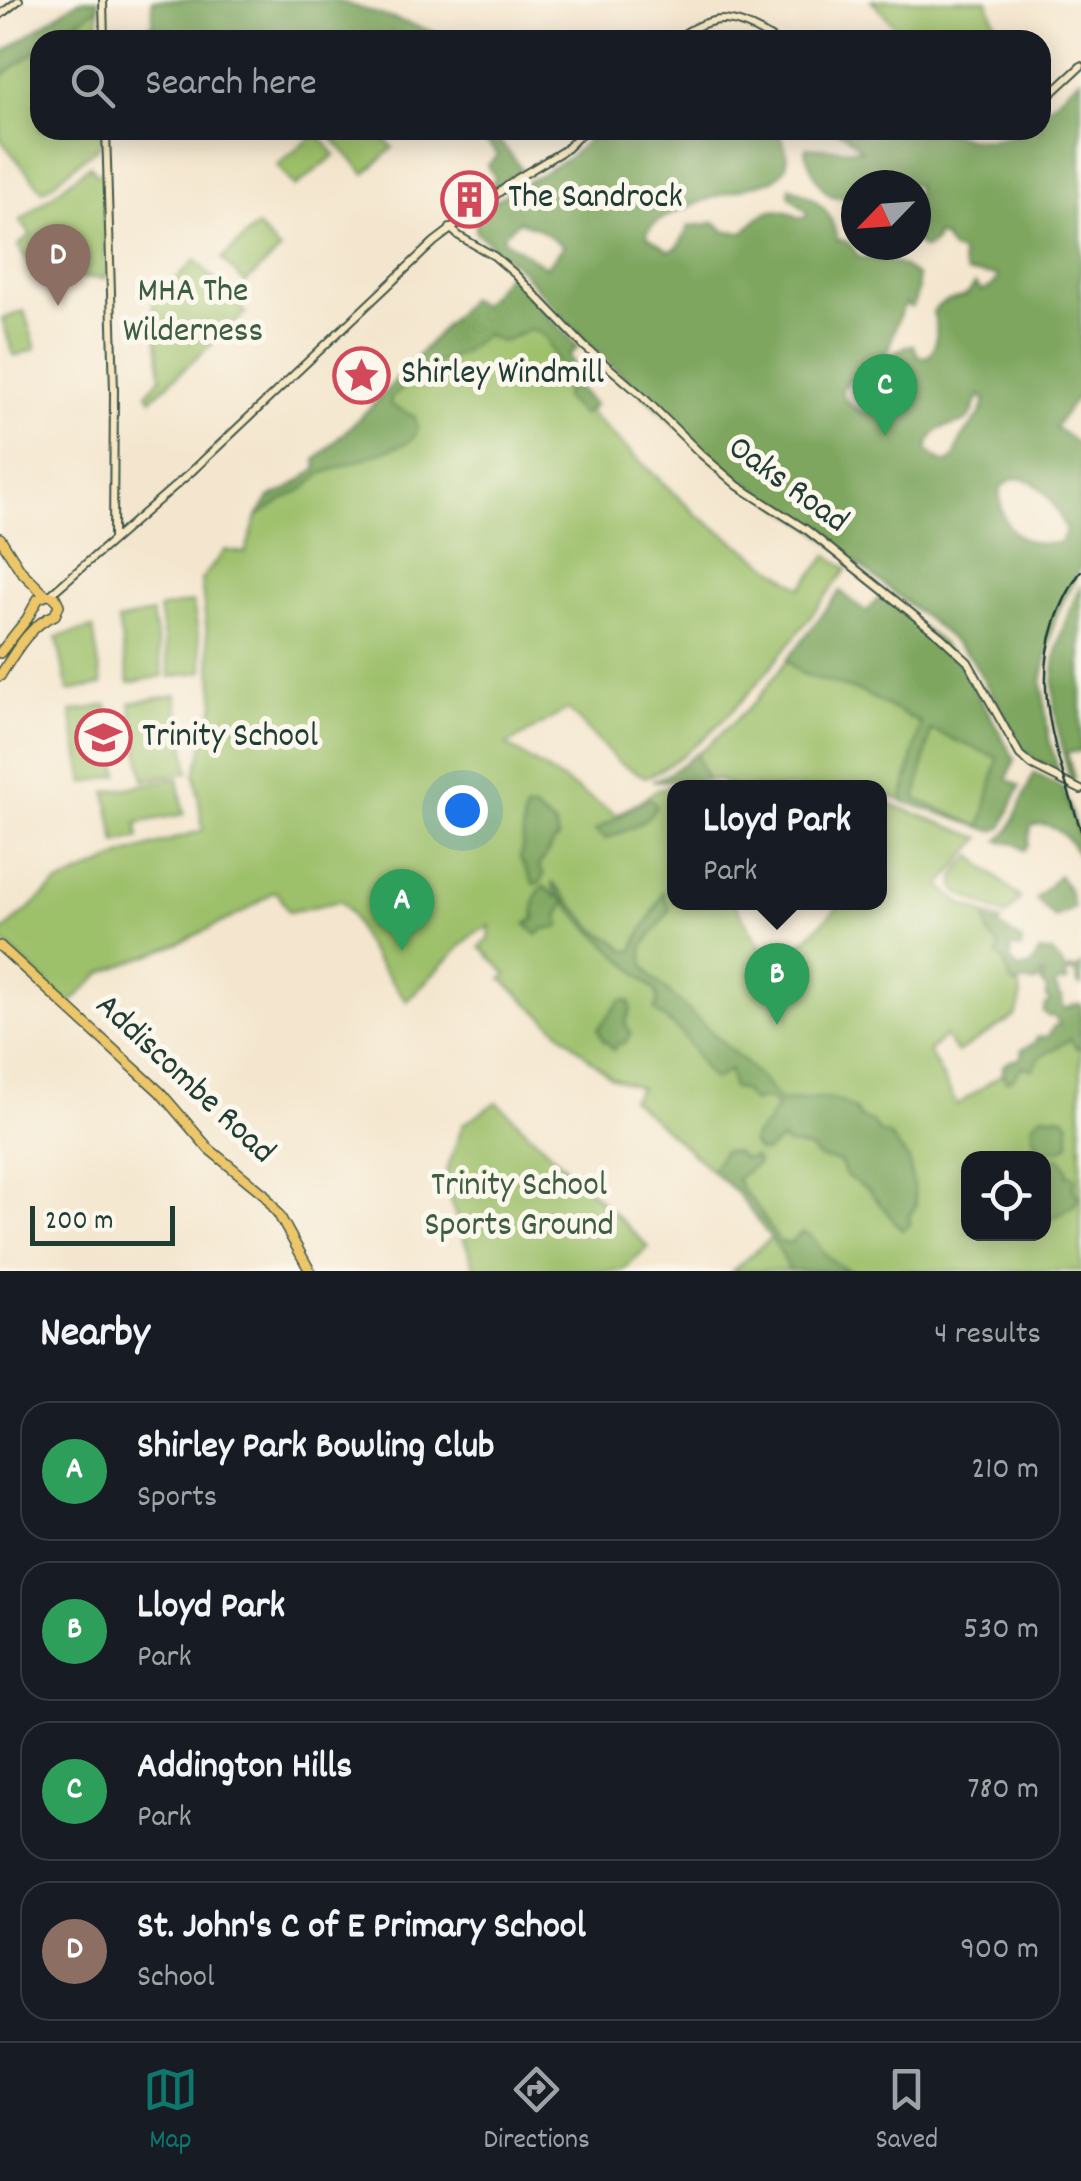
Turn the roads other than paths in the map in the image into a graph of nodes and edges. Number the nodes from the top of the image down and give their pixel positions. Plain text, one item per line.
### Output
1 (19, 0) edge
2 (103, 0) edge
3 (0, 15) edge
4 (104, 30) edge
5 (692, 30) edge
6 (757, 30) edge
7 (1081, 66) edge
8 (1051, 93) edge
9 (107, 140) edge
10 (574, 140) edge
11 (450, 228) junction
12 (115, 523) junction
13 (122, 533) junction
14 (0, 538) edge
15 (114, 539) junction
16 (22, 571) junction
17 (51, 597) junction
18 (36, 605) junction
19 (46, 618) junction
20 (0, 653) edge
21 (0, 676) edge
22 (1081, 790) edge
23 (0, 946) edge
24 (310, 1271) edge

1 - 3 street
2 - 4 street
5 - 6 street
7 - 8 street
9 - 12 street
10 - 11 street
11 - 13 street
11 - 22 street, Oaks Road
12 - 13 street
12 - 15 street
13 - 15 street
14 - 16 highway
15 - 17 street
16 - 17 highway
16 - 18 highway
17 - 18 highway
17 - 19 highway
18 - 19 highway
18 - 20 highway
19 - 21 highway
23 - 24 highway, Addiscombe Road

